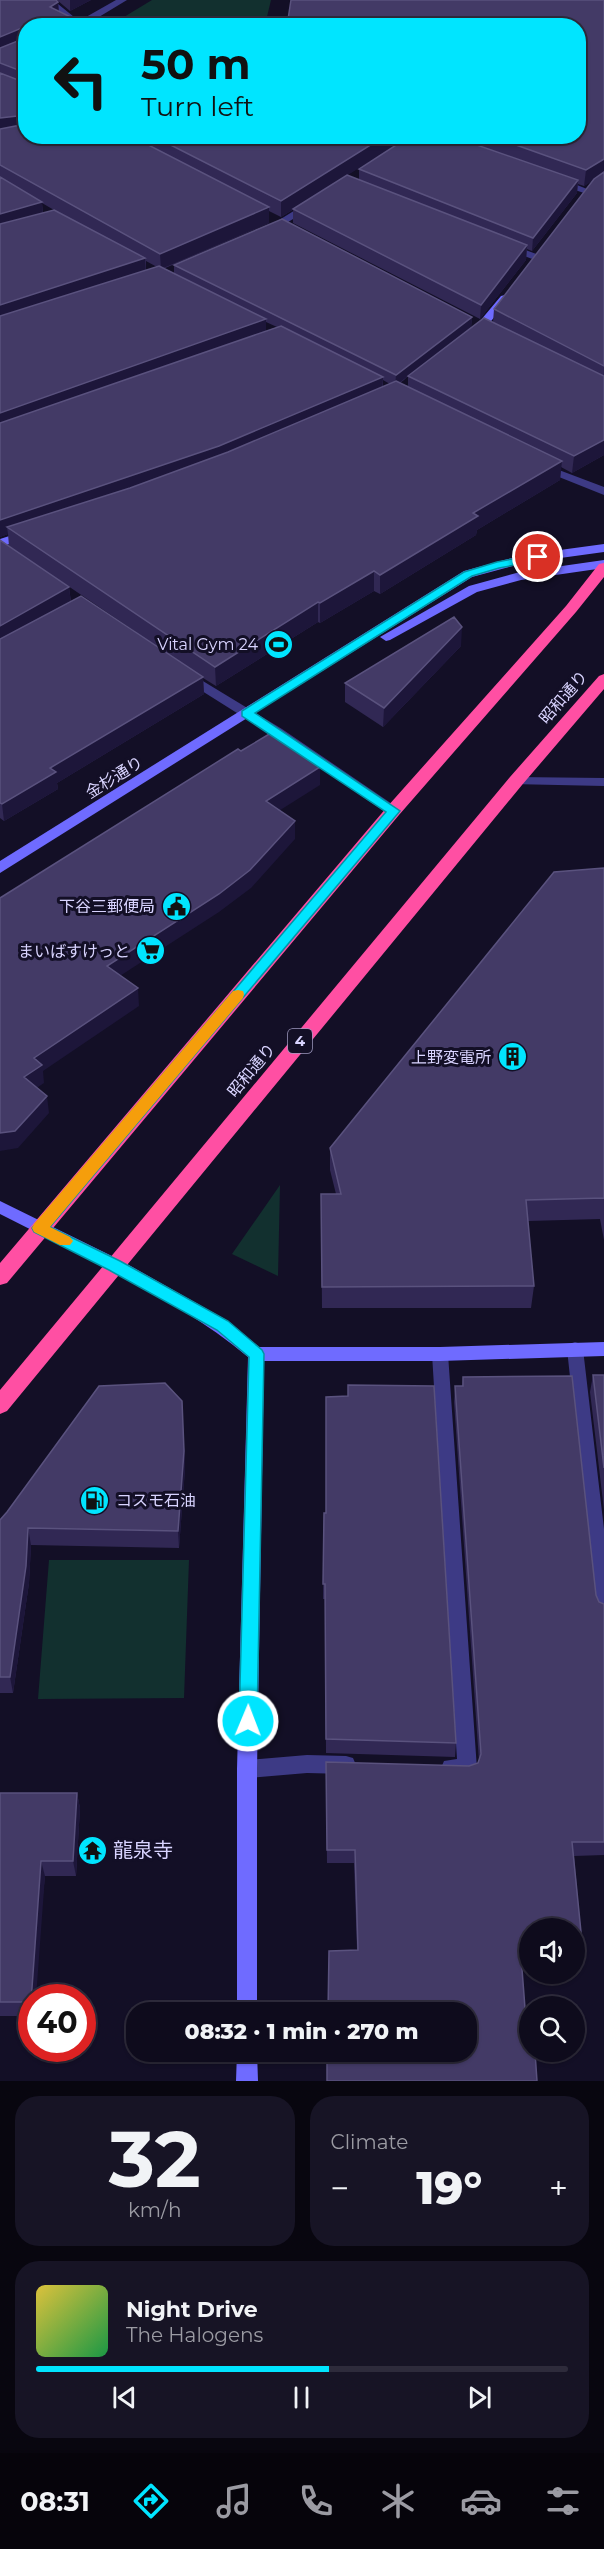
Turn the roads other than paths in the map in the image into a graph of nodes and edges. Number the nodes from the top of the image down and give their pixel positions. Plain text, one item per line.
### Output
1 (48, 0) edge
2 (123, 0) edge
3 (70, 18) edge
4 (91, 18) edge
5 (544, 176) edge
6 (588, 192) edge
7 (317, 201) edge
8 (268, 219) edge
9 (279, 225) junction
10 (289, 230) edge
11 (257, 234) edge
12 (491, 240) edge
13 (535, 258) edge
14 (515, 285) edge
15 (466, 341) edge
16 (533, 462) edge
17 (604, 490) edge
18 (42, 530) edge
19 (3, 548) edge
20 (604, 548) edge
21 (604, 566) edge
22 (176, 669) edge
23 (604, 679) edge
24 (246, 713) junction
25 (516, 781) junction
26 (604, 782) edge
27 (393, 811) junction
28 (0, 868) edge
29 (0, 1207) edge
30 (39, 1228) junction
31 (114, 1265) junction
32 (0, 1277) edge
33 (575, 1349) junction
34 (604, 1349) edge
35 (256, 1354) junction
36 (440, 1354) junction
37 (0, 1405) edge
38 (604, 1610) edge
39 (364, 1766) edge
40 (432, 1768) edge
41 (247, 1769) junction
42 (247, 2002) edge
43 (247, 2062) edge
44 (247, 2081) edge

1 - 3 street
2 - 4 street
5 - 6 street
7 - 9 street
8 - 9 street
9 - 10 street
9 - 11 street
12 - 13 street
14 - 15 street
16 - 17 street
18 - 19 street
20 - 24 street, 金杉通り
21 - 24 street, 金杉通り
21 - 27 highway
22 - 24 street
23 - 25 highway, 昭和通り / 4
24 - 27 street
24 - 28 street, 金杉通り
25 - 26 street
25 - 31 highway, 昭和通り / 4
27 - 30 highway
29 - 30 street
30 - 31 street
30 - 32 highway
31 - 35 street
31 - 37 highway, 昭和通り / 4
33 - 34 street
33 - 36 street
33 - 38 street
35 - 36 street
35 - 41 street
36 - 40 street
39 - 41 street
41 - 42 street
43 - 44 street

